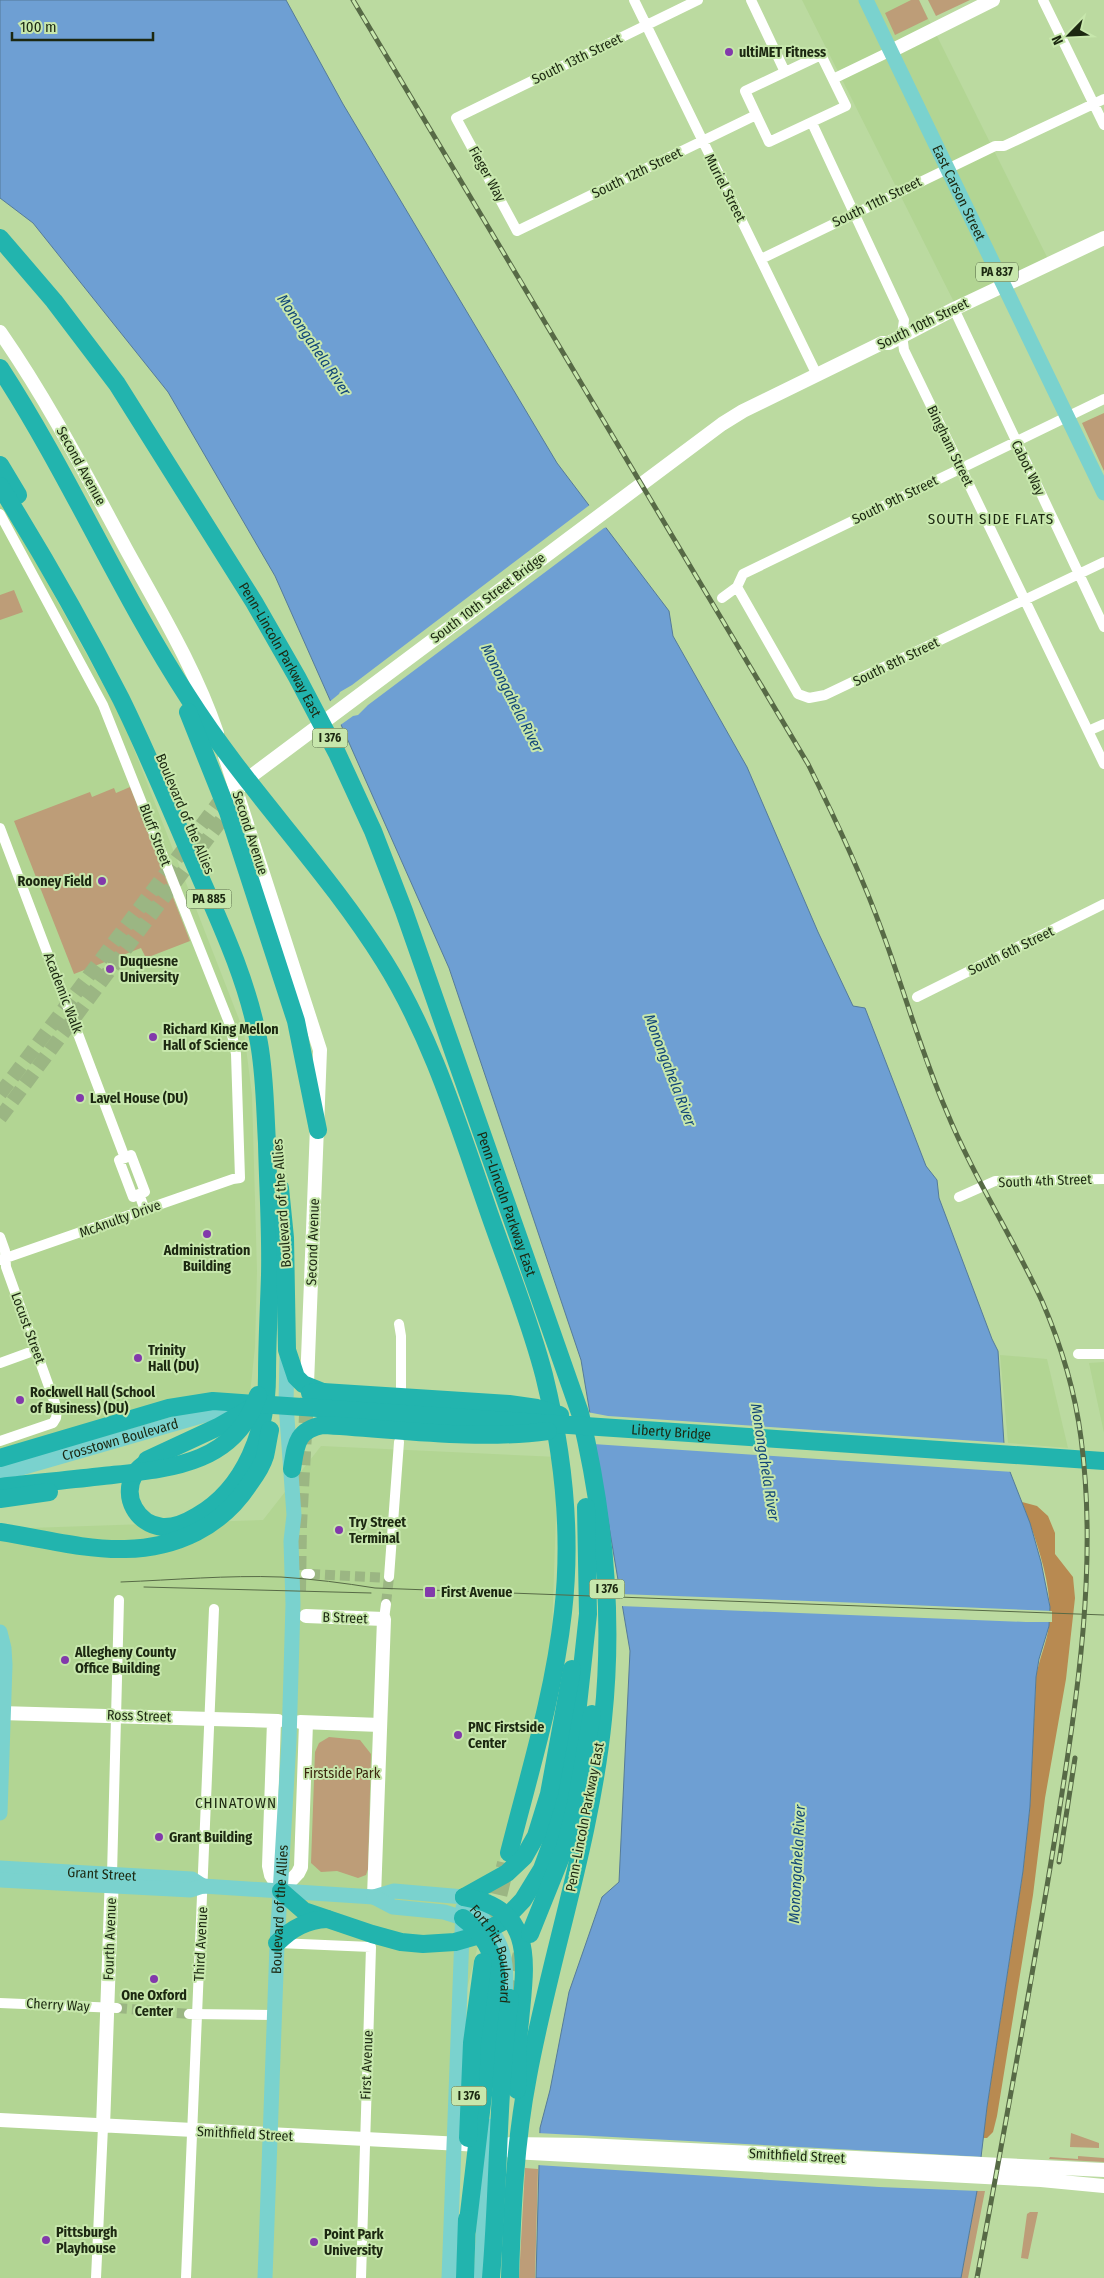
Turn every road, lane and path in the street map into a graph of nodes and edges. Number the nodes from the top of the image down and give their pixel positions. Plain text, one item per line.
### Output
1 (634, 0) edge
2 (698, 0) edge
3 (752, 0) edge
4 (866, 0) edge
5 (993, 0) edge
6 (1043, 0) edge
7 (646, 25) junction
8 (891, 51) junction
9 (785, 72) junction
10 (833, 79) junction
11 (1104, 99) edge
12 (1094, 104) junction
13 (756, 115) junction
14 (456, 118) joint
15 (812, 123) junction
16 (1104, 125) edge
17 (702, 142) junction
18 (947, 169) junction
19 (854, 214) junction
20 (517, 231) joint
21 (0, 238) edge
22 (1104, 238) edge
23 (761, 259) junction
24 (1003, 286) junction
25 (954, 309) junction
26 (0, 332) edge
27 (902, 335) junction
28 (0, 368) edge
29 (817, 375) junction
30 (1104, 399) edge
31 (743, 411) joint
32 (1068, 416) junction
33 (1016, 441) junction
34 (0, 465) edge
35 (961, 468) junction
36 (0, 486) edge
37 (1104, 493) edge
38 (0, 514) edge
39 (1104, 562) edge
40 (1079, 574) junction
41 (737, 587) junction
42 (722, 598) dead end
43 (1025, 600) junction
44 (1104, 627) edge
45 (168, 666) junction
46 (1104, 724) edge
47 (1088, 731) junction
48 (1104, 764) edge
49 (237, 790) junction
50 (219, 802) tunnel mouth
51 (223, 818) tunnel mouth
52 (0, 828) edge
53 (1104, 904) edge
54 (917, 997) dead end
55 (318, 1130) junction
56 (240, 1178) joint
57 (1104, 1179) edge
58 (959, 1196) dead end
59 (280, 1204) junction
60 (145, 1210) junction
61 (0, 1237) edge
62 (3, 1260) edge
63 (541, 1299) junction
64 (399, 1324) dead end
65 (36, 1350) junction
66 (287, 1350) junction
67 (1078, 1354) dead end
68 (1104, 1354) edge
69 (0, 1363) edge
70 (543, 1372) junction
71 (315, 1388) junction
72 (265, 1391) junction
73 (401, 1391) dead end
74 (239, 1403) junction
75 (288, 1405) junction
76 (586, 1426) junction
77 (0, 1441) edge
78 (399, 1442) dead end
79 (0, 1458) edge
80 (1104, 1461) edge
81 (132, 1469) junction
82 (292, 1469) junction
83 (0, 1474) edge
84 (0, 1486) edge
85 (0, 1499) edge
86 (586, 1507) junction
87 (0, 1532) edge
88 (291, 1541) junction
89 (389, 1576) tunnel mouth
90 (119, 1600) dead end
91 (386, 1604) tunnel mouth
92 (214, 1609) dead end
93 (306, 1616) dead end
94 (384, 1619) junction
95 (0, 1632) edge
96 (2, 1713) edge
97 (116, 1715) junction
98 (210, 1719) junction
99 (380, 1725) junction
100 (0, 1813) edge
101 (509, 1853) tunnel mouth
102 (0, 1868) edge
103 (0, 1880) edge
104 (112, 1881) junction
105 (203, 1886) junction
106 (281, 1891) junction
107 (374, 1897) junction
108 (464, 1897) junction
109 (463, 1918) junction
110 (328, 1919) junction
111 (530, 1934) tunnel mouth
112 (277, 1943) junction
113 (483, 1962) dead end
114 (508, 1998) junction
115 (0, 2003) edge
116 (112, 2008) junction
117 (193, 2014) junction
118 (274, 2015) junction
119 (0, 2120) edge
120 (103, 2127) junction
121 (192, 2132) junction
122 (270, 2136) junction
123 (365, 2140) junction
124 (518, 2140) junction
125 (457, 2144) junction
126 (490, 2146) junction
127 (1104, 2170) edge
128 (1104, 2178) edge
129 (1041, 2180) junction
130 (1104, 2186) edge
131 (496, 2218) junction
132 (467, 2230) junction
133 (96, 2278) edge
134 (186, 2278) edge
135 (265, 2278) edge
136 (360, 2278) edge
137 (449, 2278) edge
138 (465, 2278) edge
139 (481, 2278) edge
140 (491, 2278) edge
141 (497, 2278) edge
142 (510, 2278) edge

1 - 7 street, Muriel Street
2 - 7 street, South 13th Street
3 - 9 street
4 - 8 main road, East Carson Street / PA 837
5 - 8 main road
6 - 12 street
7 - 14 street, South 13th Street
7 - 17 street, Muriel Street
8 - 10 street
8 - 18 main road, East Carson Street / PA 837
9 - 10 street
9 - 13 street
10 - 15 street
11 - 12 street, South 11th Street
12 - 16 street
12 - 18 street, South 11th Street
13 - 15 street
13 - 17 street, South 12th Street
14 - 20 street, Fieger Way
15 - 19 street, Bingham Street
17 - 20 street, South 12th Street
17 - 23 street, Muriel Street
18 - 19 street, South 11th Street
18 - 24 main road, East Carson Street / PA 837
19 - 23 street, South 11th Street
19 - 27 street, Bingham Street
21 - 63 highway, Penn-Lincoln Parkway East / I 376
22 - 24 main road, South 10th Street
23 - 29 street, Muriel Street
24 - 25 main road, South 10th Street
24 - 32 main road, East Carson Street / PA 837
25 - 27 main road, South 10th Street
25 - 33 street, Cabot Way
26 - 49 main road, Second Avenue
27 - 29 main road, South 10th Street
27 - 35 street, Bingham Street
28 - 45 highway, Penn-Lincoln Parkway East
29 - 31 main road, South 10th Street
30 - 32 street, South 9th Street
31 - 49 main road, South 10th Street Bridge
32 - 33 street, South 9th Street
32 - 37 main road, East Carson Street / PA 837
33 - 35 street, South 9th Street
33 - 40 street, Cabot Way
34 - 59 highway, Boulevard of the Allies / PA 885
35 - 41 street, South 9th Street
35 - 43 street, Bingham Street
36 - 72 highway, Boulevard of the Allies / PA 885
38 - 56 street, Bluff Street
39 - 40 street, South 8th Street
40 - 43 street, South 8th Street
40 - 44 street, Cabot Way
41 - 42 street, South 9th Street
41 - 43 street, South 8th Street
43 - 47 street, Bingham Street
45 - 55 highway
45 - 70 highway, Penn-Lincoln Parkway East
46 - 47 street
47 - 48 street, Bingham Street
49 - 50 main road
49 - 51 main road
49 - 55 main road, Second Avenue
52 - 60 street, Academic Walk
53 - 54 street, South 6th Street
55 - 71 main road, Second Avenue
56 - 60 street, McAnulty Drive
57 - 58 street, South 4th Street
59 - 66 highway, Boulevard of the Allies
59 - 72 highway
60 - 62 street, McAnulty Drive
61 - 62 street, Locust Street
62 - 65 street, Locust Street
63 - 86 highway
63 - 124 highway, Penn-Lincoln Parkway East / I 376
64 - 73 street
65 - 69 street
65 - 77 street, Locust Street
66 - 71 highway
66 - 75 main road, Boulevard of the Allies
67 - 68 street
70 - 101 highway, Penn-Lincoln Parkway East
70 - 108 highway
71 - 75 highway
71 - 76 highway
72 - 74 highway, Liberty Bridge
72 - 75 highway, Liberty Bridge
72 - 81 highway
72 - 81 highway
72 - 84 highway
72 - 87 highway
74 - 79 highway, Liberty Bridge
74 - 83 main road, Crosstown Boulevard
75 - 76 highway, Liberty Bridge
75 - 82 main road, Boulevard of the Allies
75 - 88 main road, Boulevard of the Allies
76 - 80 highway, Liberty Bridge
76 - 82 highway
78 - 89 street
81 - 85 highway
82 - 88 main road, Boulevard of the Allies
86 - 110 highway
86 - 111 highway
88 - 106 main road, Boulevard of the Allies
90 - 97 street, Fourth Avenue
91 - 94 street
92 - 98 street, Third Avenue
93 - 94 main road, B Street
94 - 99 main road
95 - 96 main road
96 - 97 main road, Ross Street
96 - 100 main road
97 - 98 main road, Ross Street
97 - 104 street, Fourth Avenue
98 - 105 street, Third Avenue
98 - 106 main road, Ross Street
99 - 106 main road
99 - 107 main road
102 - 104 main road, Grant Street
103 - 104 main road, Grant Street
104 - 105 main road, Grant Street
104 - 116 main road, Fourth Avenue
105 - 106 main road, Grant Street
105 - 117 street, Third Avenue
106 - 107 main road, Grant Street
106 - 110 highway
106 - 112 main road, Boulevard of the Allies
107 - 108 main road, Grant Street
107 - 109 main road, Grant Street
108 - 109 main road, Fort Pitt Boulevard
108 - 114 main road, Fort Pitt Boulevard
108 - 124 highway
109 - 125 main road, Fort Pitt Boulevard
109 - 132 highway
110 - 112 highway
112 - 118 main road, Boulevard of the Allies
112 - 123 street, First Avenue
113 - 132 highway, I 376
114 - 126 main road, Fort Pitt Boulevard
114 - 131 highway
115 - 116 street, Cherry Way
116 - 120 main road, Fourth Avenue
117 - 118 street
117 - 121 street, Third Avenue
118 - 122 main road, Boulevard of the Allies
119 - 120 main road, Smithfield Street
120 - 121 main road, Smithfield Street
120 - 133 street, Fourth Avenue
121 - 122 main road, Smithfield Street
121 - 134 street, Third Avenue
122 - 123 main road, Smithfield Street
122 - 135 main road, Boulevard of the Allies
123 - 125 main road, Smithfield Street
123 - 136 street, First Avenue
124 - 142 highway, Penn-Lincoln Parkway East / I 376
125 - 126 main road, Smithfield Street
125 - 137 main road, Fort Pitt Boulevard
126 - 127 main road, Smithfield Street
126 - 129 main road, Smithfield Street
126 - 139 main road, Fort Pitt Boulevard
128 - 129 main road, Smithfield Street
129 - 130 main road, Smithfield Street
131 - 140 highway
131 - 141 highway
132 - 138 highway, I 376

